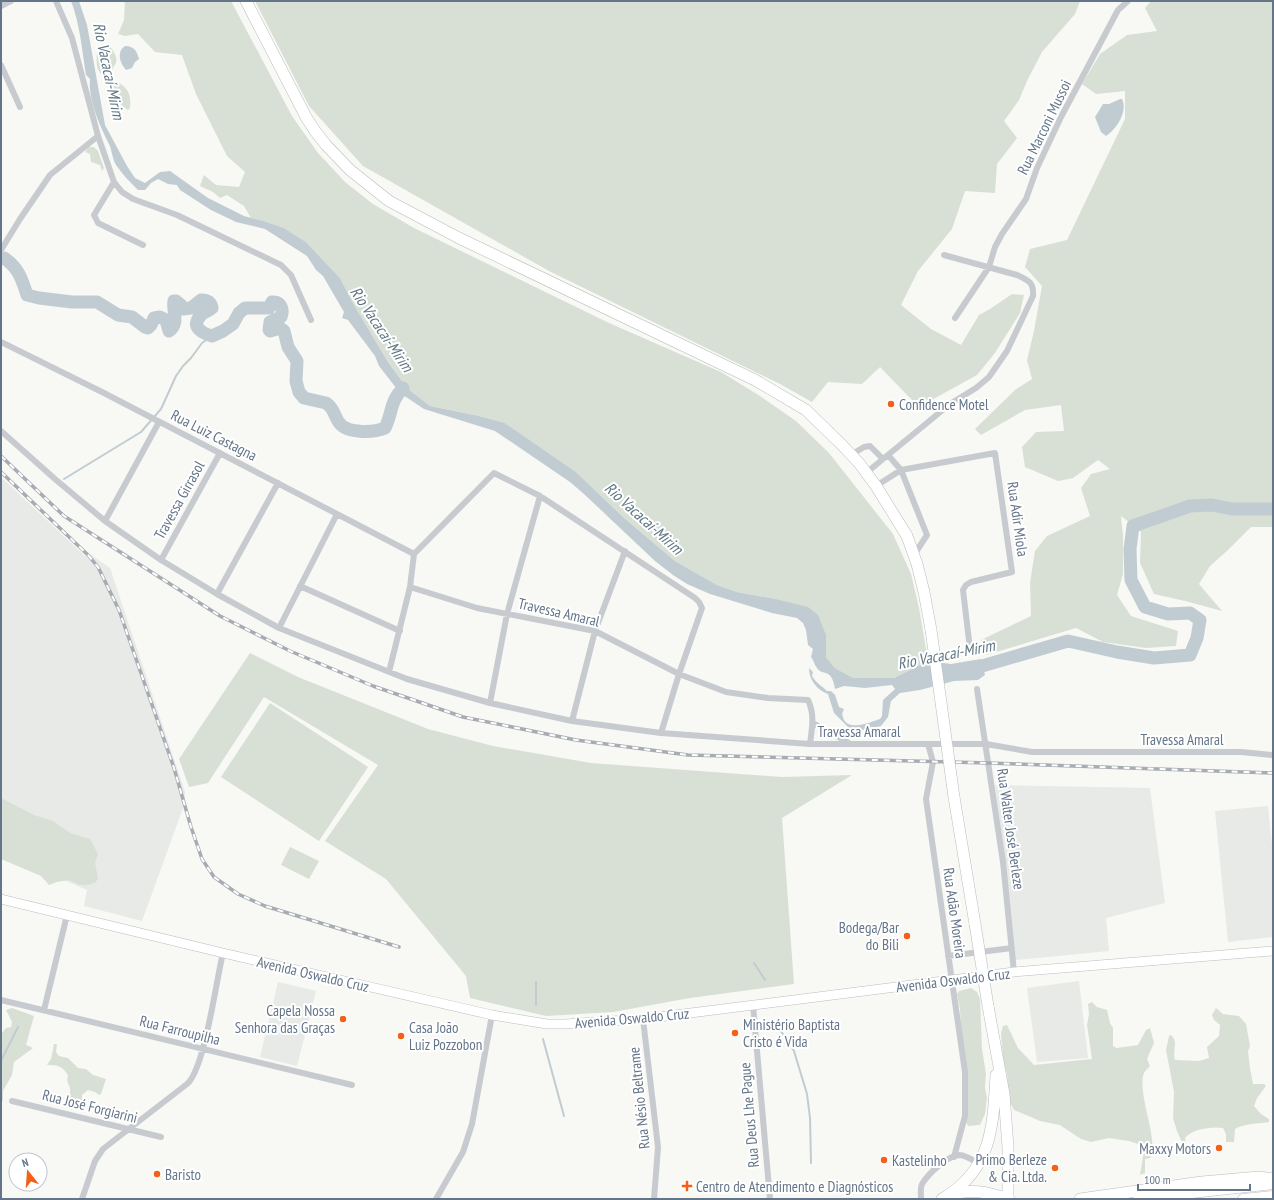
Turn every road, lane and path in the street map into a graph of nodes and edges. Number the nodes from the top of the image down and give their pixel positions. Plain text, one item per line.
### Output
1 (11, 1) edge
2 (56, 1) edge
3 (246, 1) edge
4 (1128, 1) edge
5 (1, 6) edge
6 (1, 65) edge
7 (20, 107) dead end
8 (98, 136) junction
9 (114, 182) junction
10 (143, 245) dead end
11 (1, 250) edge
12 (944, 255) dead end
13 (989, 267) junction
14 (956, 318) dead end
15 (311, 320) dead end
16 (1, 342) edge
17 (159, 422) junction
18 (1, 431) edge
19 (220, 453) junction
20 (852, 455) junction
21 (886, 457) junction
22 (901, 470) junction
23 (866, 473) junction
24 (278, 483) junction
25 (876, 486) junction
26 (540, 496) junction
27 (337, 514) junction
28 (105, 521) junction
29 (625, 550) junction
30 (414, 554) junction
31 (914, 555) junction
32 (161, 560) junction
33 (300, 586) junction
34 (410, 587) junction
35 (217, 594) junction
36 (507, 614) junction
37 (279, 628) junction
38 (400, 631) junction
39 (594, 631) junction
40 (970, 649) dead end
41 (390, 672) junction
42 (679, 674) junction
43 (977, 689) dead end
44 (490, 703) junction
45 (572, 721) junction
46 (813, 723) junction
47 (661, 733) junction
48 (810, 744) junction
49 (850, 744) junction
50 (928, 744) junction
51 (986, 744) junction
52 (1273, 755) edge
53 (1, 899) edge
54 (67, 915) junction
55 (1012, 948) junction
56 (1273, 951) edge
57 (223, 953) junction
58 (948, 956) junction
59 (1014, 972) junction
60 (952, 980) junction
61 (1, 1000) edge
62 (753, 1005) junction
63 (44, 1010) junction
64 (492, 1015) junction
65 (643, 1018) junction
66 (203, 1049) junction
67 (997, 1059) junction
68 (352, 1085) dead end
69 (12, 1101) dead end
70 (129, 1129) junction
71 (161, 1137) dead end
72 (954, 1157) junction
73 (979, 1164) junction
74 (1273, 1179) edge
75 (1273, 1184) edge
76 (1273, 1196) edge
77 (82, 1199) edge
78 (436, 1199) edge
79 (654, 1199) edge
80 (770, 1199) edge
81 (921, 1199) edge
82 (942, 1199) edge
83 (1008, 1199) edge
84 (1080, 1199) edge
85 (1138, 1199) edge
86 (1243, 1199) edge

1 - 5 street
2 - 8 street
3 - 20 highway
4 - 13 street, Rua Marconi Mussoi
6 - 7 street
8 - 9 street
8 - 11 street
9 - 10 street
9 - 15 street
12 - 13 street
13 - 14 street, Rua Marconi Mussoi
13 - 21 street
16 - 17 street, Rua Luiz Castagna
17 - 19 street, Rua Luiz Castagna
17 - 28 street
18 - 28 street
19 - 24 street, Rua Luiz Castagna
19 - 32 street, Travessa Girrasol
20 - 21 street
20 - 23 highway
21 - 22 street
21 - 23 street
22 - 25 street
22 - 31 street
22 - 40 street, Rua Adir Miola
23 - 25 highway
24 - 27 street, Rua Luiz Castagna
24 - 35 street
25 - 31 highway
26 - 29 street
26 - 30 street
26 - 36 street
27 - 30 street, Rua Luiz Castagna
27 - 33 street
28 - 32 street
29 - 39 street
29 - 42 street
30 - 34 street
31 - 67 highway, bridge
32 - 35 street
33 - 37 street
33 - 38 street
34 - 36 street, Travessa Amaral
34 - 38 street
35 - 37 street
36 - 39 street, Travessa Amaral
36 - 44 street
37 - 41 street
38 - 41 street
39 - 42 street, Travessa Amaral
39 - 45 street
41 - 44 street
42 - 46 street, Travessa Amaral
42 - 47 street
43 - 51 street, Rua Walter José Berleze
44 - 45 street
45 - 47 street
46 - 48 street, Travessa Amaral
46 - 49 street
47 - 48 street
48 - 49 street, Travessa Amaral
49 - 50 street, Travessa Amaral
50 - 51 street, Travessa Amaral
50 - 58 street, Rua Adão Moreira
51 - 52 street, Travessa Amaral
51 - 55 street, Rua Walter José Berleze
53 - 54 street, Avenida Oswaldo Cruz
54 - 57 street, Avenida Oswaldo Cruz
54 - 63 street
55 - 58 street
55 - 59 street, Rua Walter José Berleze
56 - 59 street, Avenida Oswaldo Cruz
57 - 64 street, Avenida Oswaldo Cruz
57 - 66 street
58 - 60 street, Rua Adão Moreira
59 - 60 street, Avenida Oswaldo Cruz
60 - 62 street, Avenida Oswaldo Cruz
60 - 72 street, Rua Adão Moreira
61 - 63 street, Rua Farroupilha
62 - 65 street, Avenida Oswaldo Cruz
62 - 80 street, Rua Deus Lhe Pague
63 - 66 street, Rua Farroupilha
64 - 65 street, Avenida Oswaldo Cruz
64 - 78 street
65 - 79 street, Rua Nésio Beltrame
66 - 68 street, Rua Farroupilha
66 - 70 street
67 - 73 highway
67 - 83 highway
69 - 70 street, Rua José Forgiarini
70 - 71 street, Rua José Forgiarini
70 - 77 street
72 - 73 street
72 - 81 street
73 - 82 highway
74 - 84 highway
75 - 85 main road
76 - 86 main road
82 - 83 highway

